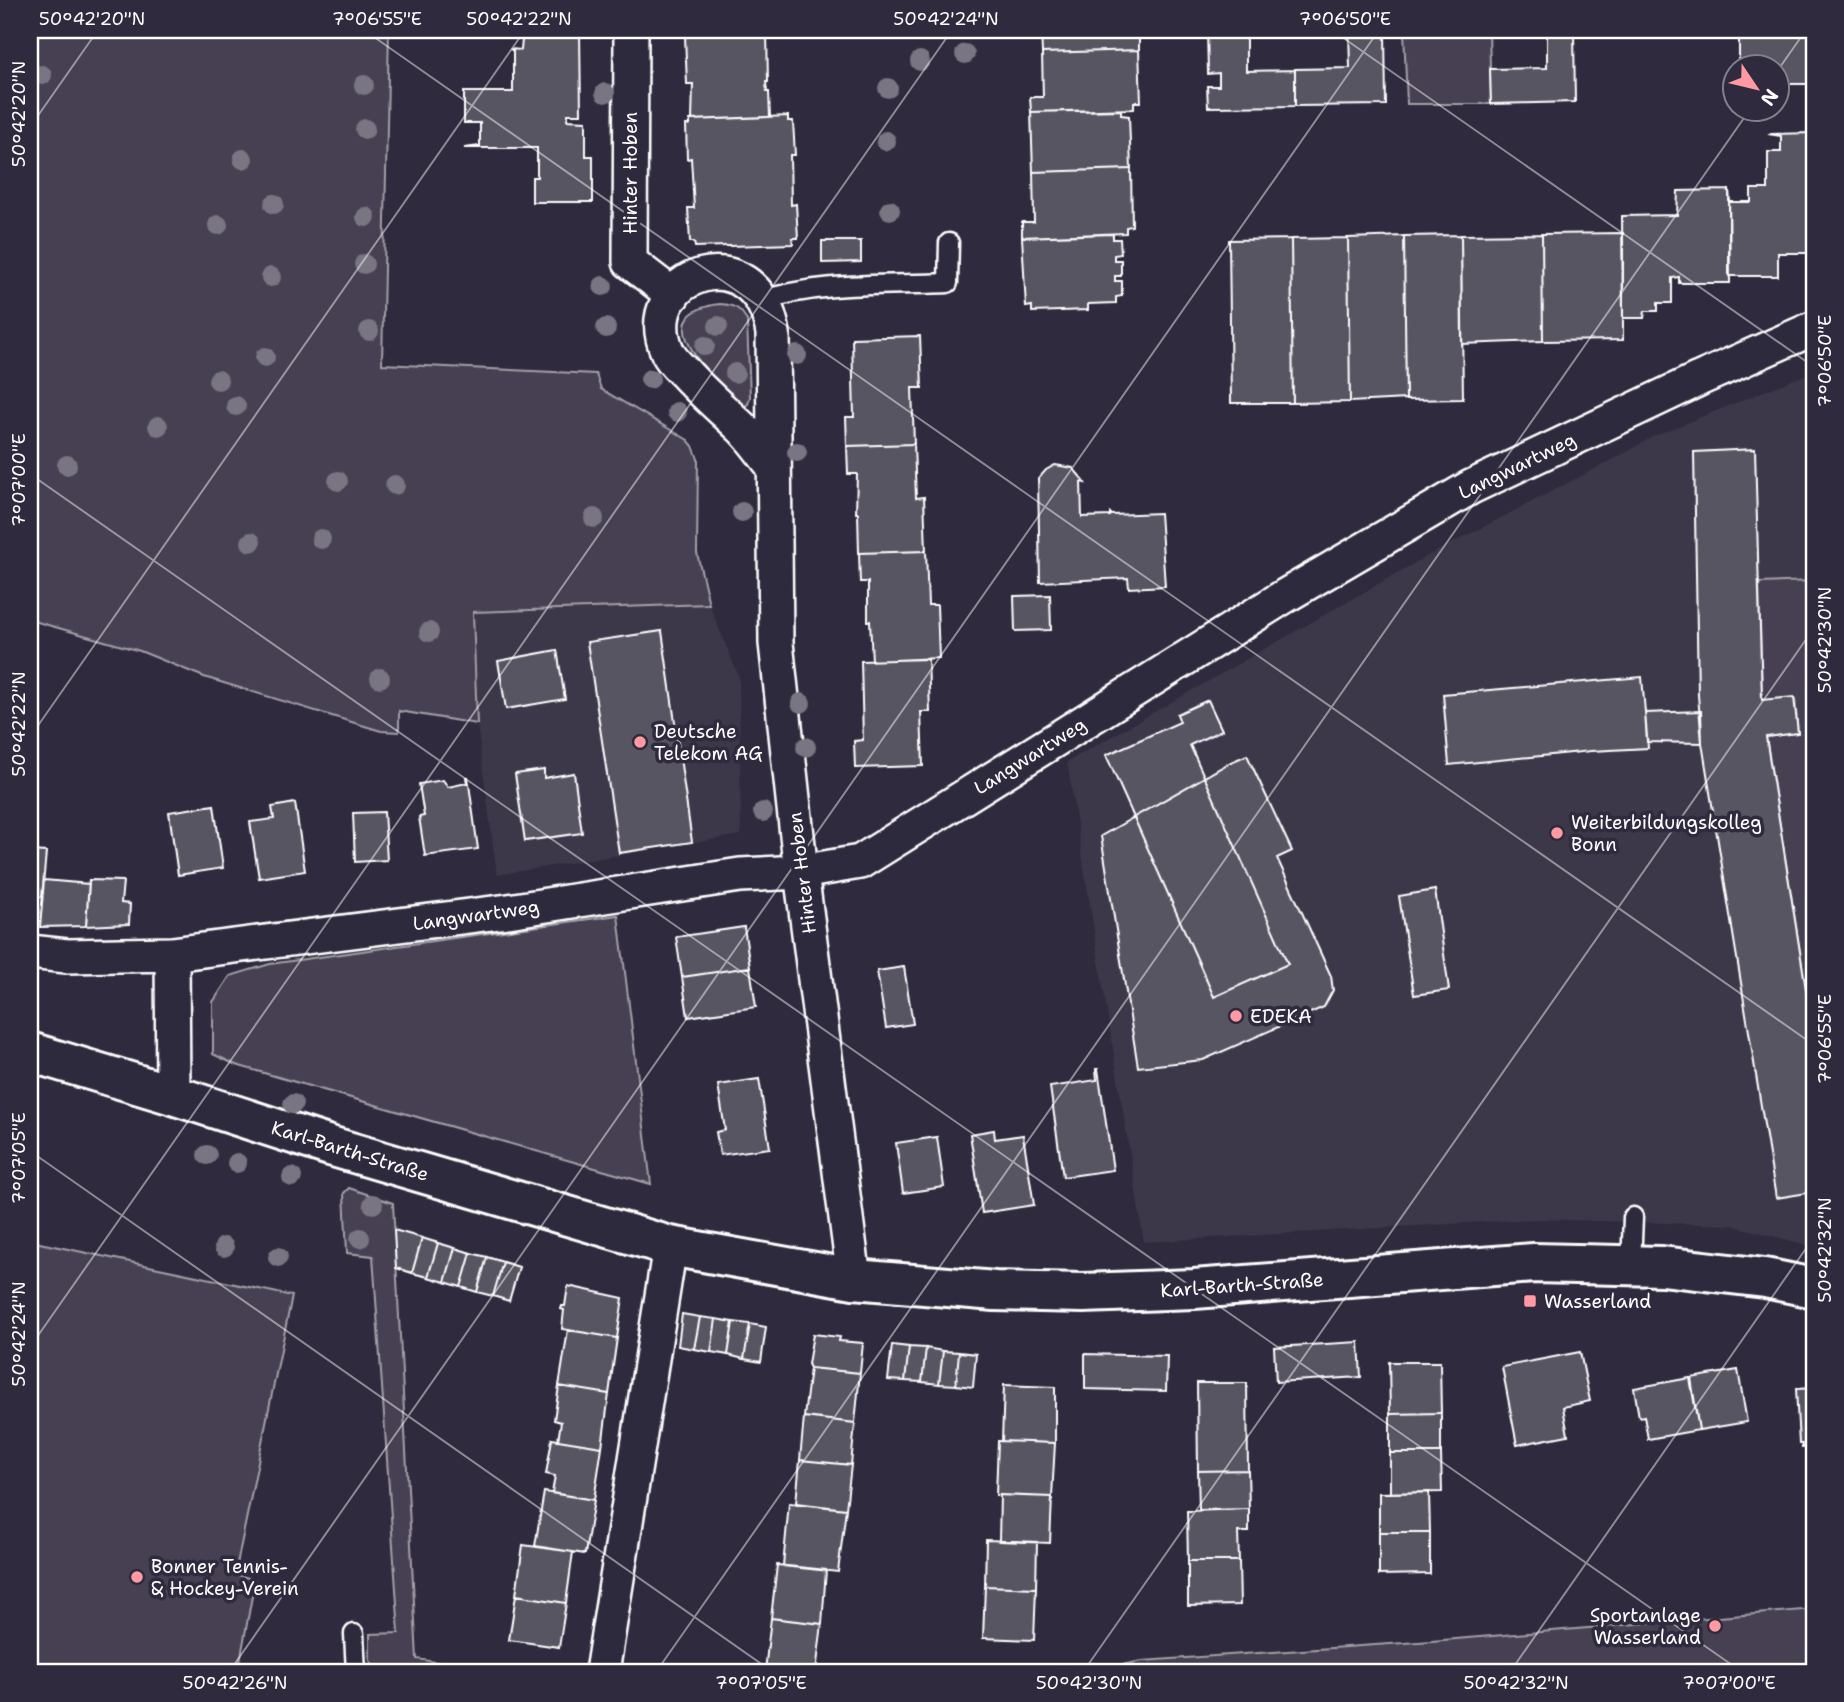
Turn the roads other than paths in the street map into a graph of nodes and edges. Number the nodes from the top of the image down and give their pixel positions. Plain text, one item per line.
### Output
1 (631, 30) edge
2 (949, 243) dead end
3 (673, 295) junction
4 (761, 301) junction
5 (1814, 328) edge
6 (774, 466) junction
7 (801, 872) junction
8 (30, 952) edge
9 (172, 954) junction
10 (30, 1052) edge
11 (173, 1095) junction
12 (1633, 1217) dead end
13 (670, 1246) junction
14 (1631, 1265) junction
15 (854, 1279) junction
16 (1814, 1288) edge
17 (354, 1634) dead end
18 (356, 1672) edge
19 (602, 1672) edge

1 - 3 street, Hinter Hoben
2 - 4 lane
3 - 4 street, Hinter Hoben
3 - 6 street
4 - 6 street, Hinter Hoben
5 - 7 street, Langwartweg
6 - 7 street, Hinter Hoben
7 - 9 street, Langwartweg
7 - 15 street, Hinter Hoben
8 - 9 street, Langwartweg
9 - 11 street
10 - 11 street, Karl-Barth-Straße
11 - 13 street, Karl-Barth-Straße
12 - 14 lane
13 - 15 street, Karl-Barth-Straße
13 - 19 street
14 - 15 street, Karl-Barth-Straße
14 - 16 street, Karl-Barth-Straße
17 - 18 lane

